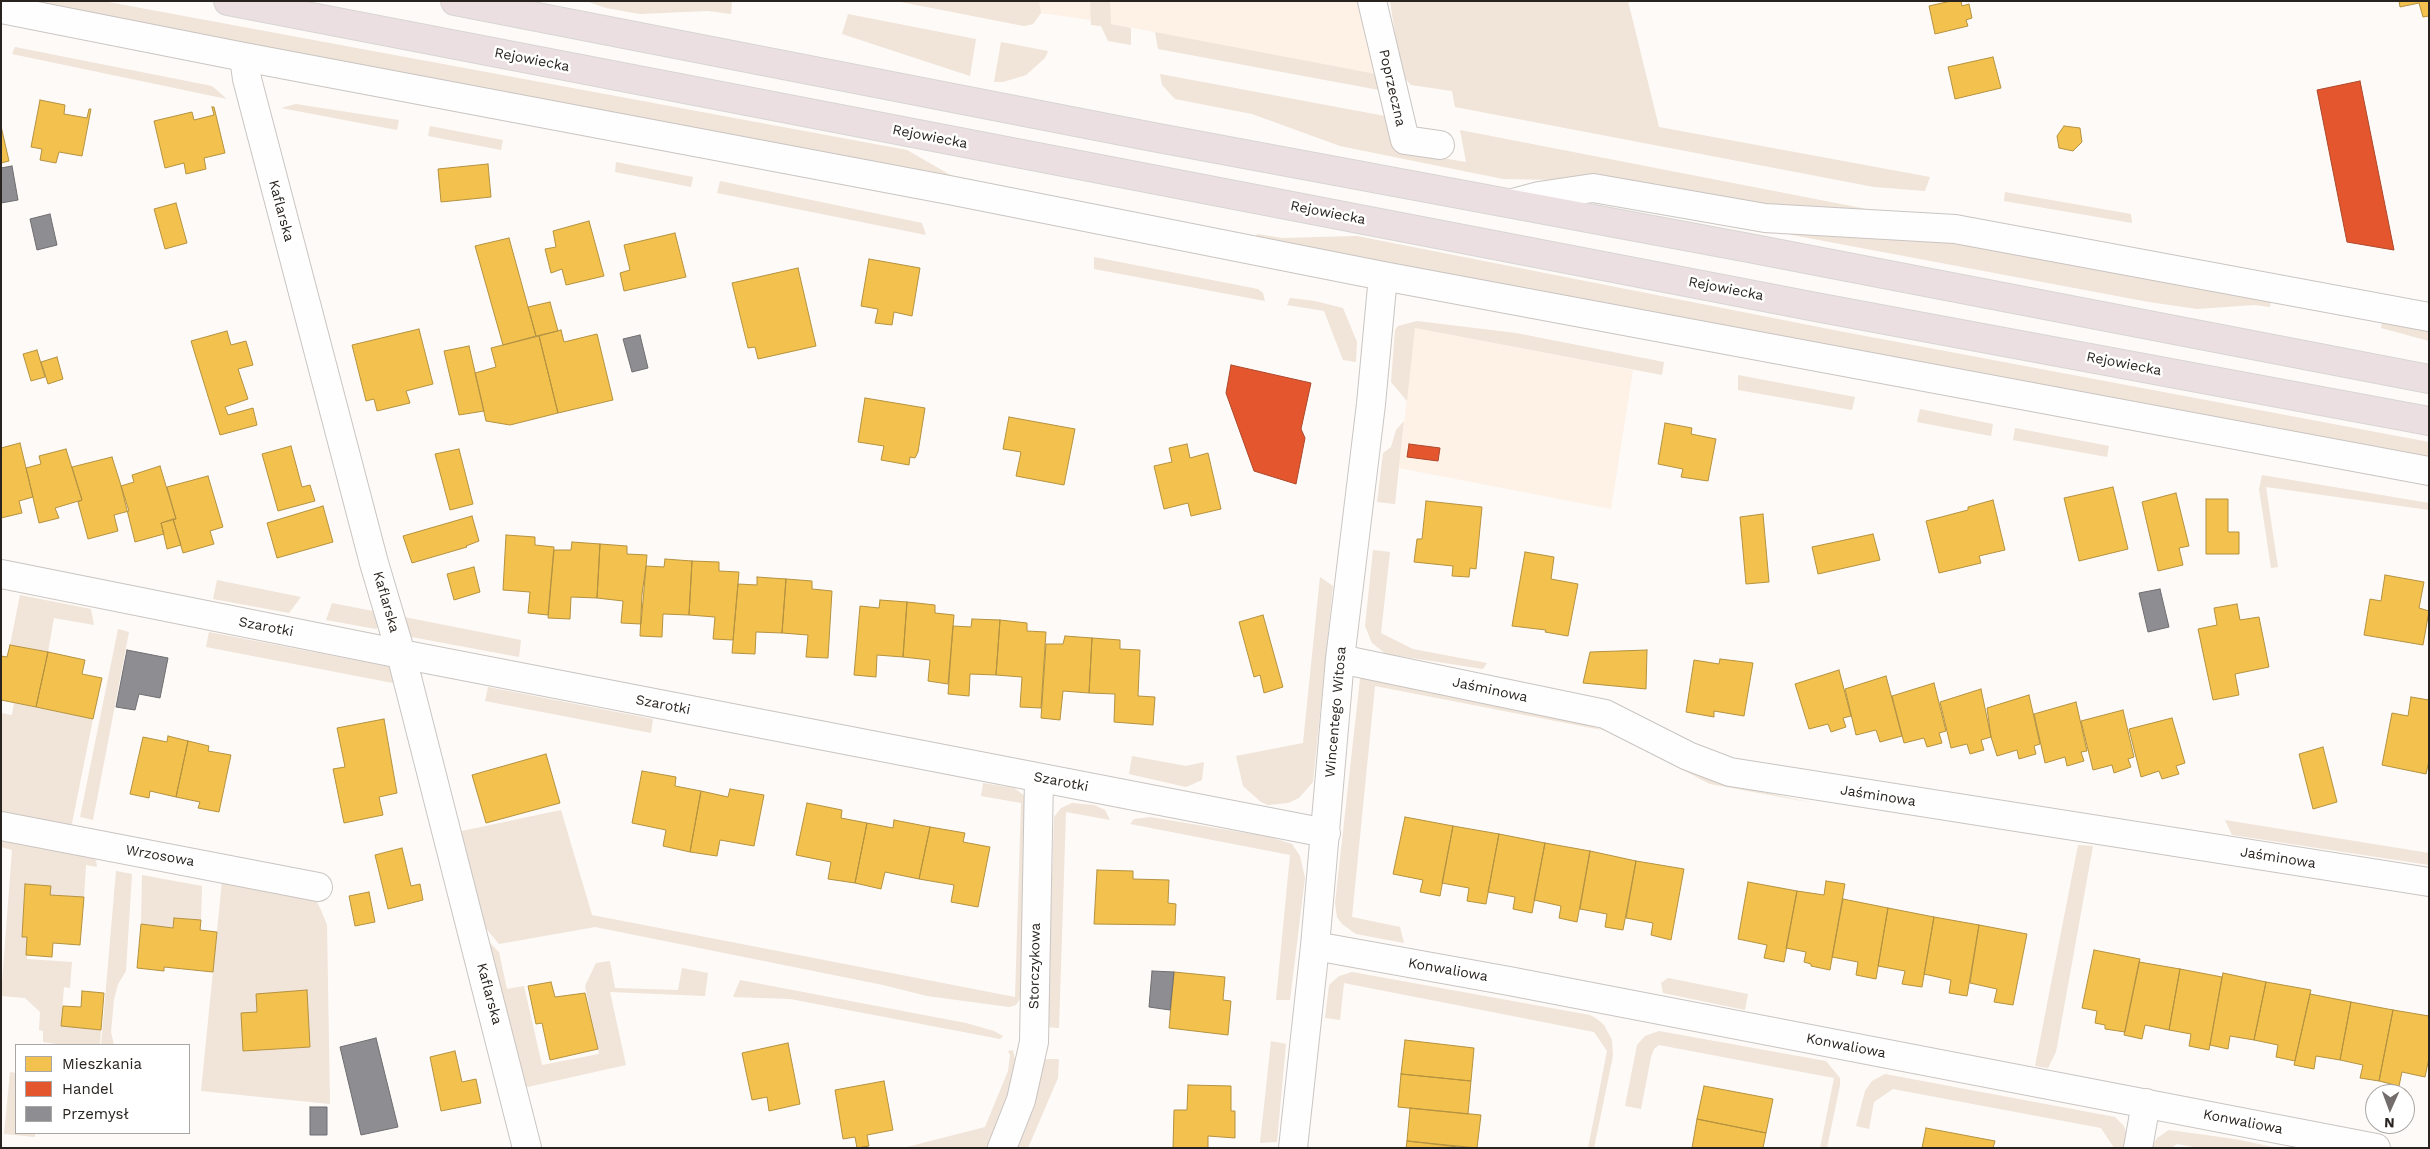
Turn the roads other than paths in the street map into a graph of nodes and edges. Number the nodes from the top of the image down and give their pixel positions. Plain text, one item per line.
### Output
1 (228, 1) edge
2 (456, 1) edge
3 (1372, 1) edge
4 (1, 9) edge
5 (244, 57) junction
6 (1440, 145) dead end
7 (1513, 204) junction
8 (1383, 276) junction
9 (2429, 317) edge
10 (2429, 380) edge
11 (2429, 421) edge
12 (2429, 471) edge
13 (1, 574) edge
14 (401, 654) junction
15 (1340, 659) junction
16 (1039, 778) junction
17 (1, 826) edge
18 (1326, 833) junction
19 (2429, 882) edge
20 (318, 888) dead end
21 (1315, 946) junction
22 (2146, 1104) junction
23 (527, 1148) edge
24 (1002, 1148) edge
25 (1293, 1148) edge
26 (2138, 1148) edge
27 (2376, 1148) edge

1 - 11 highway, Rejowiecka
2 - 7 highway
3 - 6 street, Poprzeczna
4 - 5 street
5 - 8 street
5 - 14 street, Kaflarska
7 - 9 street
7 - 10 highway
8 - 12 street
8 - 15 street, Wincentego Witosa
13 - 14 street, Szarotki
14 - 16 street, Szarotki
14 - 23 street, Kaflarska
15 - 18 street, Wincentego Witosa
15 - 19 street, Jaśminowa
16 - 18 street, Szarotki
16 - 24 street, Storczykowa
17 - 20 street, Wrzosowa
18 - 21 street, Wincentego Witosa
21 - 22 street, Konwaliowa
21 - 25 street, Wincentego Witosa
22 - 26 street
22 - 27 street, Konwaliowa

